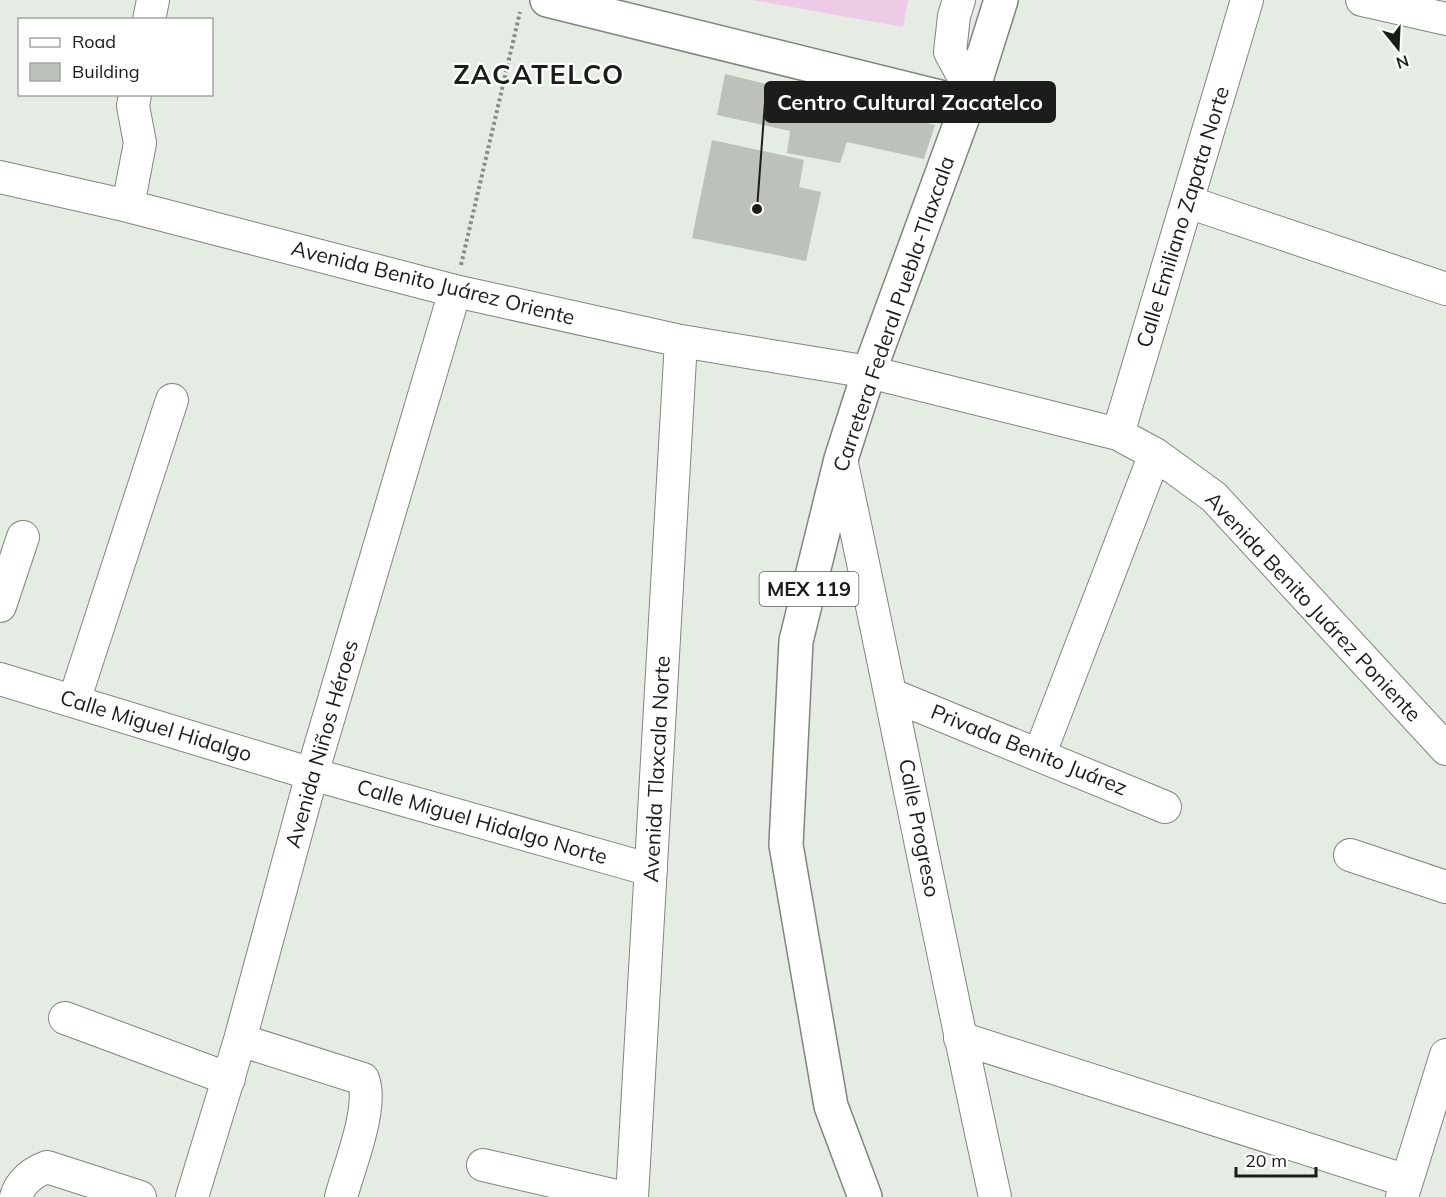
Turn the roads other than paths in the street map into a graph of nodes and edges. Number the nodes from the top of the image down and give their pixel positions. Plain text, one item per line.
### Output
1 (153, 0) edge
2 (547, 0) edge
3 (959, 0) edge
4 (1001, 0) edge
5 (1247, 0) edge
6 (1362, 0) edge
7 (149, 18) edge
8 (1446, 20) edge
9 (135, 96) edge
10 (970, 98) junction
11 (0, 177) edge
12 (1188, 202) junction
13 (128, 206) junction
14 (1446, 289) edge
15 (455, 291) junction
16 (681, 341) junction
17 (869, 372) junction
18 (172, 400) dead end
19 (1118, 434) junction
20 (1155, 454) junction
21 (841, 459) junction
22 (23, 537) dead end
23 (0, 606) edge
24 (0, 679) edge
25 (892, 695) junction
26 (74, 701) junction
27 (1446, 749) edge
28 (1040, 753) junction
29 (312, 774) junction
30 (1165, 807) dead end
31 (1350, 855) dead end
32 (651, 870) junction
33 (1446, 887) edge
34 (65, 1018) dead end
35 (960, 1038) junction
36 (240, 1040) junction
37 (1446, 1055) edge
38 (229, 1079) junction
39 (483, 1165) dead end
40 (1405, 1189) edge
41 (16, 1197) edge
42 (140, 1197) edge
43 (192, 1197) edge
44 (341, 1197) edge
45 (621, 1197) edge
46 (632, 1197) edge
47 (865, 1197) edge
48 (995, 1197) edge

1 - 7 street
2 - 10 main road
3 - 10 street
4 - 10 main road, Carretera Federal Puebla-Tlaxcala / MEX 119
5 - 12 street, Calle Emiliano Zapata Norte
6 - 8 street
9 - 13 street
10 - 17 main road, Carretera Federal Puebla-Tlaxcala / MEX 119
11 - 13 street, Avenida Benito Juárez Oriente
12 - 14 street
12 - 19 street, Calle Emiliano Zapata Norte
13 - 15 street, Avenida Benito Juárez Oriente
15 - 16 street, Avenida Benito Juárez Oriente
15 - 29 street, Avenida Niños Héroes
16 - 17 street, Avenida Benito Juárez Oriente
16 - 32 street, Avenida Tlaxcala Norte
17 - 19 street, Avenida Benito Juárez Poniente
17 - 21 main road, Carretera Federal Puebla-Tlaxcala / MEX 119
18 - 26 street
19 - 20 street, Avenida Benito Juárez Poniente
20 - 27 street, Avenida Benito Juárez Poniente
20 - 28 street
21 - 25 street, Calle Progreso
21 - 47 main road, Carretera Federal Puebla-Tlaxcala / MEX 119
22 - 23 street
24 - 26 street, Calle Miguel Hidalgo
25 - 28 street, Privada Benito Juárez
25 - 35 street, Calle Progreso
26 - 29 street, Calle Miguel Hidalgo
28 - 30 street, Privada Benito Juárez
29 - 32 street, Calle Miguel Hidalgo Norte
29 - 36 street, Avenida Niños Héroes
31 - 33 street
32 - 46 street, Avenida Tlaxcala Norte
34 - 38 street
35 - 40 street
35 - 48 street, Calle Progreso
36 - 38 street, Avenida Niños Héroes
36 - 44 street
37 - 40 street
38 - 43 street, Avenida Niños Héroes
39 - 45 street
41 - 42 street

